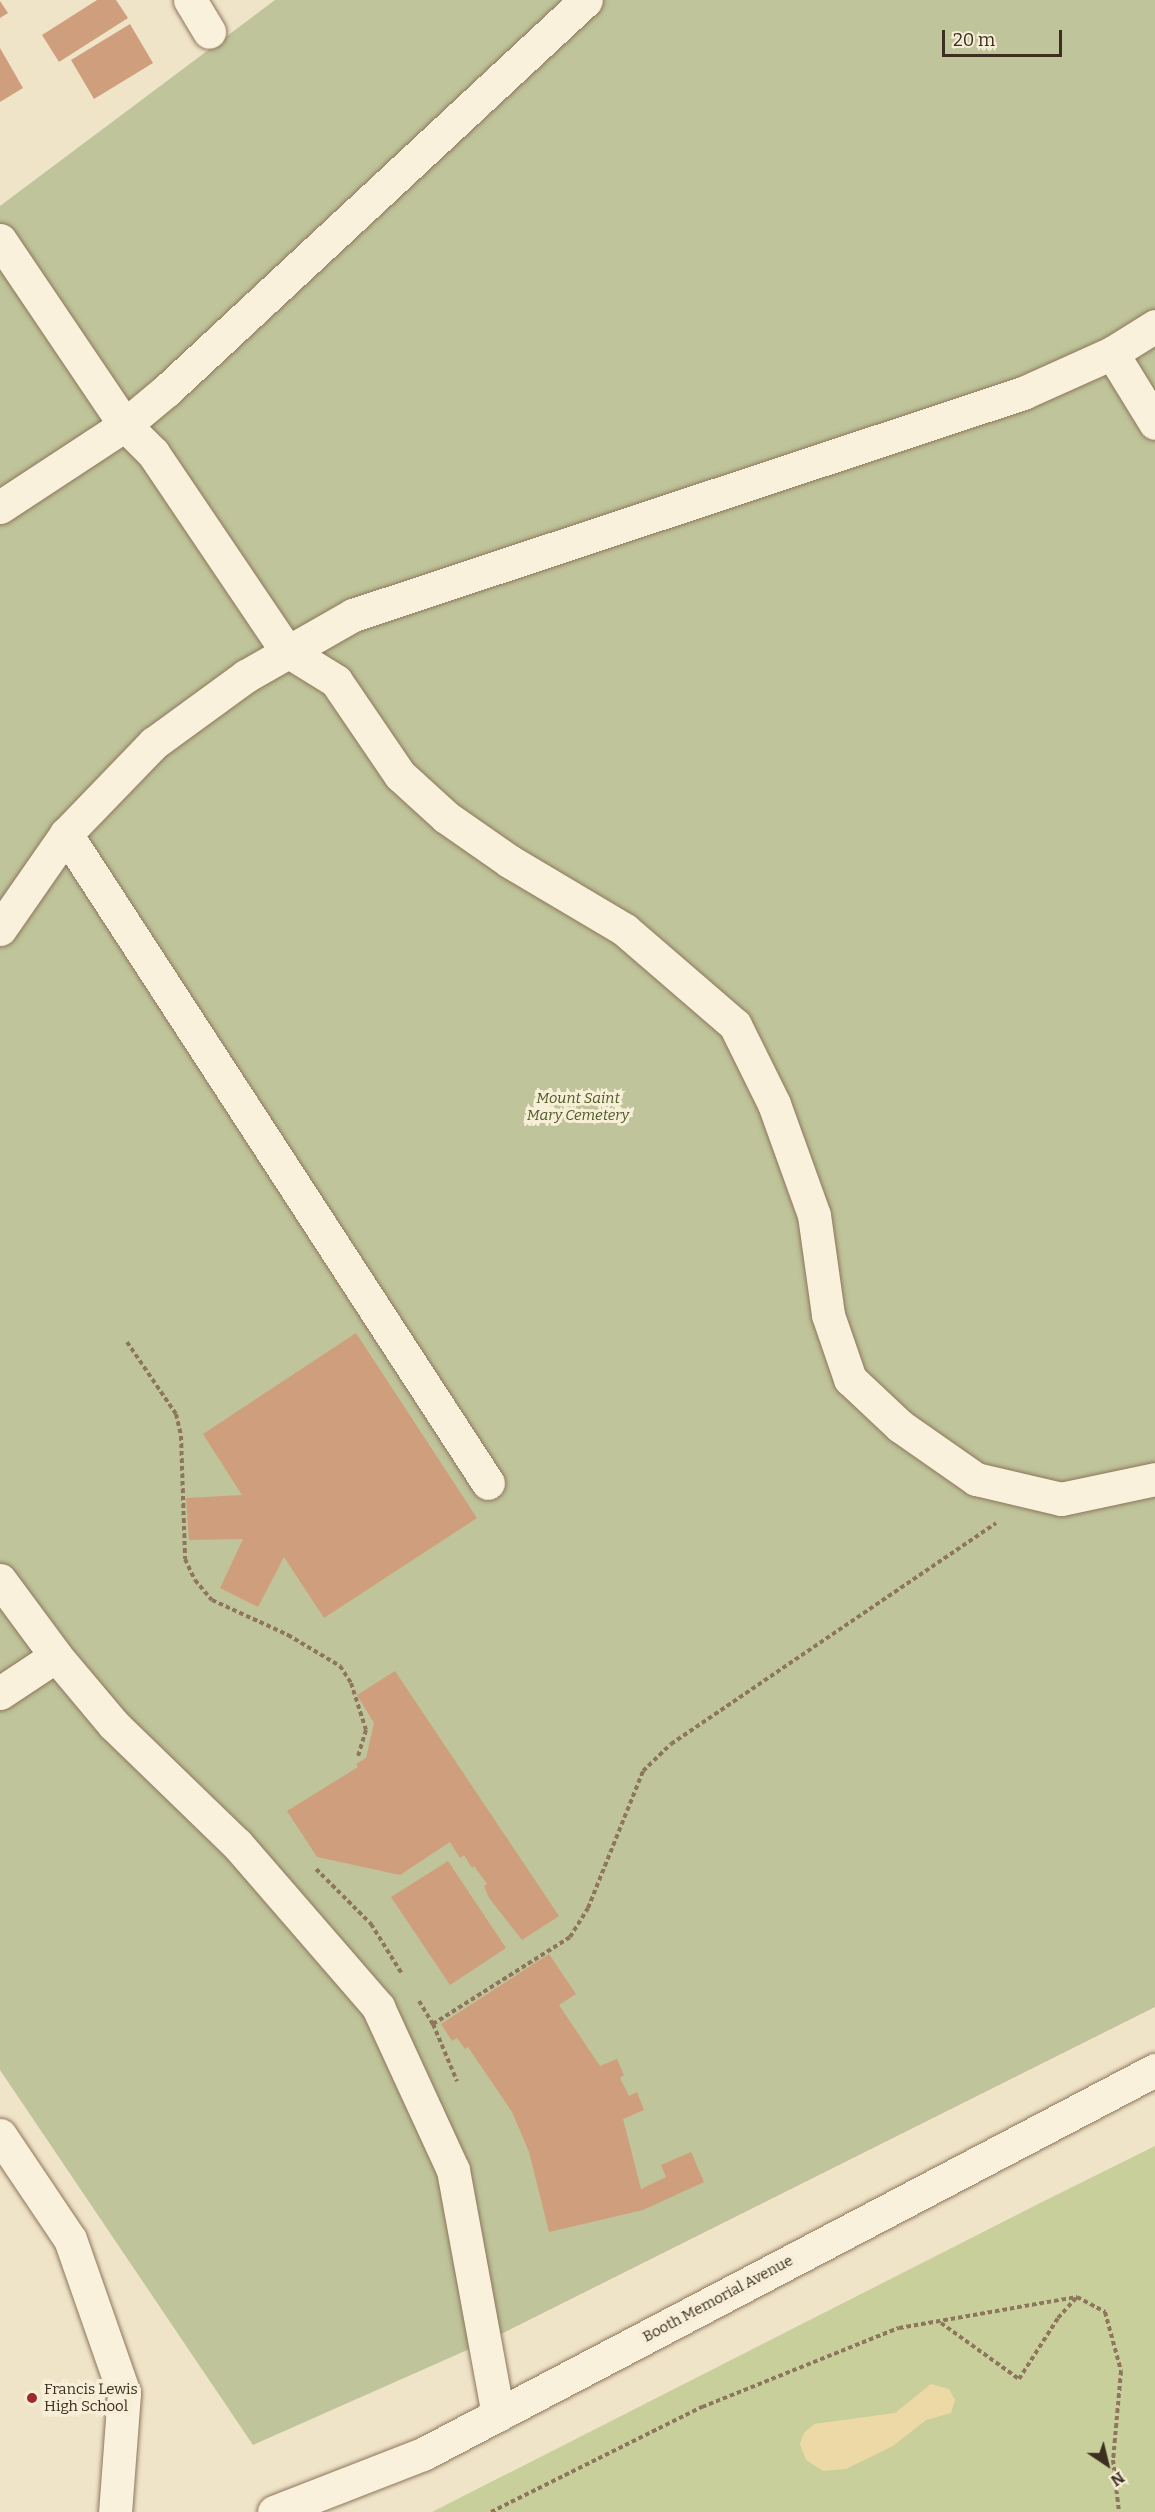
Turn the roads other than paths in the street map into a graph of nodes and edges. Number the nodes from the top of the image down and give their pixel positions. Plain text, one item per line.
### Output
1 (190, 0) edge
2 (586, 0) edge
3 (209, 32) dead end
4 (0, 240) edge
5 (1155, 326) edge
6 (1112, 353) junction
7 (1155, 423) edge
8 (125, 425) junction
9 (0, 507) edge
10 (286, 650) junction
11 (66, 834) junction
12 (0, 929) edge
13 (1155, 1479) edge
14 (488, 1483) dead end
15 (0, 1580) edge
16 (56, 1656) junction
17 (0, 1693) edge
18 (1155, 2070) edge
19 (0, 2134) edge
20 (498, 2415) junction
21 (115, 2512) edge
22 (274, 2512) edge

1 - 3 street
2 - 8 street
4 - 8 street
5 - 6 street
6 - 7 street
6 - 10 street
8 - 9 street
8 - 10 street
10 - 11 street
10 - 13 street
11 - 12 street
11 - 14 street
15 - 16 street
16 - 17 street
16 - 20 street
18 - 20 street, Booth Memorial Avenue
19 - 21 street
20 - 22 street, Booth Memorial Avenue

